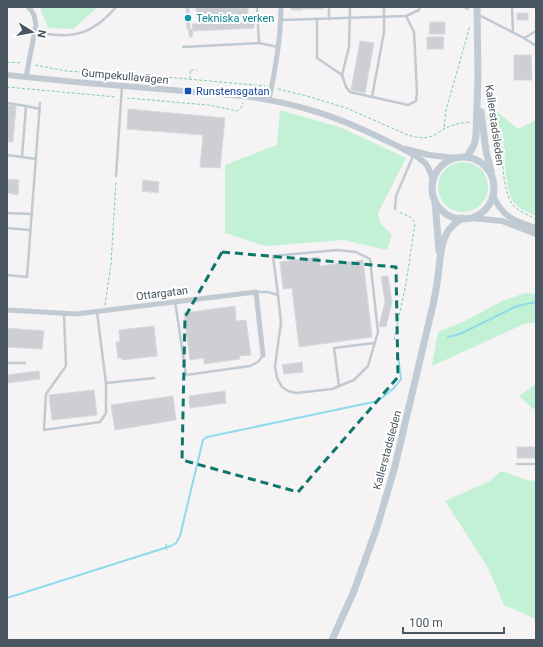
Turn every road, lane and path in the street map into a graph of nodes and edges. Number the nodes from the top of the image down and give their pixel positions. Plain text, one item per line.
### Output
1 (28, 7) edge
2 (116, 7) edge
3 (257, 7) edge
4 (281, 7) edge
5 (329, 7) edge
6 (350, 7) edge
7 (384, 7) edge
8 (420, 7) edge
9 (464, 7) edge
10 (477, 7) edge
11 (512, 7) edge
12 (468, 9) dead end
13 (384, 16) junction
14 (406, 16) junction
15 (481, 16) dead end
16 (350, 18) junction
17 (317, 19) junction
18 (329, 19) junction
19 (281, 20) junction
20 (470, 25) dead end
21 (536, 31) edge
22 (35, 32) junction
23 (513, 33) junction
24 (524, 38) junction
25 (259, 43) junction
26 (536, 46) edge
27 (183, 47) dead end
28 (278, 47) junction
29 (197, 70) dead end
30 (7, 75) edge
31 (342, 75) junction
32 (26, 77) junction
33 (478, 77) junction
34 (190, 79) dead end
35 (122, 86) junction
36 (7, 87) edge
37 (244, 96) junction
38 (372, 97) junction
39 (121, 98) junction
40 (269, 100) junction
41 (7, 103) edge
42 (40, 103) dead end
43 (26, 106) junction
44 (40, 109) junction
45 (471, 122) dead end
46 (486, 122) dead end
47 (401, 147) junction
48 (7, 155) edge
49 (413, 155) junction
50 (22, 157) junction
51 (467, 157) junction
52 (455, 158) junction
53 (36, 159) junction
54 (116, 176) joint
55 (492, 177) junction
56 (433, 181) junction
57 (493, 196) junction
58 (435, 200) junction
59 (395, 209) joint
60 (7, 213) edge
61 (32, 214) junction
62 (462, 218) junction
63 (471, 218) junction
64 (536, 219) edge
65 (7, 228) edge
66 (536, 228) edge
67 (30, 230) junction
68 (536, 234) edge
69 (440, 259) junction
70 (7, 275) edge
71 (256, 292) junction
72 (278, 295) junction
73 (175, 301) junction
74 (7, 310) edge
75 (104, 310) junction
76 (97, 311) junction
77 (64, 313) junction
78 (394, 340) dead end
79 (374, 343) junction
80 (263, 355) joint
81 (7, 363) edge
82 (25, 363) dead end
83 (154, 378) dead end
84 (106, 383) junction
85 (340, 386) junction
86 (517, 464) dead end
87 (536, 464) edge
88 (166, 544) dead end
89 (167, 550) dead end
90 (332, 640) edge

1 - 22 street
2 - 22 lane
3 - 25 lane
4 - 19 street
5 - 18 lane
6 - 16 lane
7 - 13 lane
8 - 14 lane
9 - 12 lane
10 - 33 main road, Kallerstadsleden
11 - 23 lane
13 - 14 lane
13 - 16 lane
13 - 38 lane
14 - 38 lane
15 - 23 lane
16 - 18 lane
16 - 31 lane
17 - 18 lane
17 - 19 lane
17 - 31 lane
19 - 28 street
20 - 45 path
21 - 24 lane
22 - 32 street
23 - 24 lane
24 - 26 lane
25 - 27 lane
25 - 28 lane
28 - 40 street
29 - 34 path
30 - 32 street, Gumpekullavägen
31 - 38 lane
32 - 35 street, Gumpekullavägen
33 - 51 main road, Kallerstadsleden
33 - 55 main road, Kallerstadsleden
35 - 37 street, Gumpekullavägen
35 - 39 lane
36 - 39 path
37 - 39 path
37 - 40 street, Gumpekullavägen
39 - 54 lane
40 - 47 street, Gumpekullavägen
41 - 43 lane
42 - 44 lane
43 - 44 lane
43 - 50 lane
44 - 53 lane
46 - 64 path
47 - 49 street, Gumpekullavägen
47 - 52 street, Gumpekullavägen
48 - 50 lane
49 - 56 street, Gumpekullavägen
49 - 59 lane
50 - 53 lane
51 - 52 main road
51 - 55 main road
52 - 56 main road
53 - 61 lane
54 - 75 path
55 - 57 main road
56 - 58 main road
57 - 63 main road
57 - 66 street
58 - 62 main road
58 - 69 main road, Kallerstadsleden
59 - 78 path
60 - 61 lane
61 - 67 lane
62 - 63 main road
62 - 69 main road, Kallerstadsleden
63 - 68 street
65 - 67 lane
67 - 70 lane
69 - 90 main road, Kallerstadsleden
71 - 72 lane
71 - 73 street, Ottargatan
71 - 80 street
72 - 79 lane
72 - 85 lane
73 - 75 street, Ottargatan
73 - 80 lane
74 - 77 street, Ottargatan
75 - 76 street, Ottargatan
76 - 77 street, Ottargatan
76 - 84 lane
77 - 84 lane
79 - 85 lane
79 - 85 lane
81 - 82 lane
83 - 84 lane
86 - 87 lane
88 - 89 path

